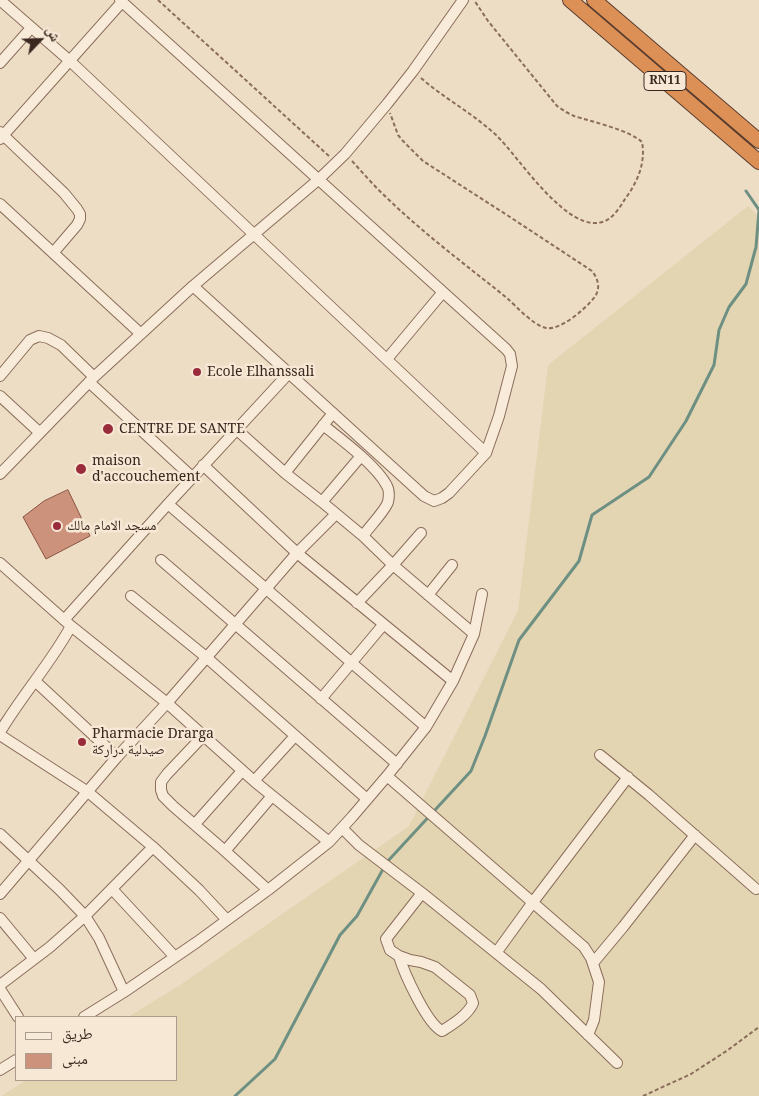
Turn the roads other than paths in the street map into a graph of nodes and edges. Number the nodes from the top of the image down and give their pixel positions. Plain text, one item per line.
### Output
1 (0, 0) edge
2 (463, 0) edge
3 (570, 0) edge
4 (594, 0) edge
5 (121, 1) edge
6 (31, 28) junction
7 (70, 61) junction
8 (0, 63) edge
9 (1, 135) edge
10 (759, 141) edge
11 (759, 162) edge
12 (318, 180) junction
13 (0, 204) edge
14 (255, 234) junction
15 (53, 253) junction
16 (193, 286) junction
17 (443, 292) junction
18 (141, 334) junction
19 (386, 359) junction
20 (290, 373) junction
21 (0, 376) edge
22 (91, 380) junction
23 (0, 396) edge
24 (333, 413) junction
25 (323, 425) junction
26 (236, 429) junction
27 (39, 432) junction
28 (486, 453) junction
29 (361, 456) junction
30 (203, 465) junction
31 (285, 473) junction
32 (0, 474) edge
33 (192, 477) junction
34 (322, 502) junction
35 (168, 504) junction
36 (336, 514) junction
37 (421, 533) dead end
38 (363, 536) junction
39 (297, 553) junction
40 (161, 560) dead end
41 (0, 563) edge
42 (452, 564) dead end
43 (393, 565) junction
44 (267, 589) junction
45 (482, 594) dead end
46 (428, 595) junction
47 (131, 596) dead end
48 (357, 603) junction
49 (68, 623) junction
50 (235, 624) junction
51 (383, 625) junction
52 (474, 634) junction
53 (206, 657) junction
54 (351, 663) junction
55 (35, 681) junction
56 (453, 681) junction
57 (321, 699) junction
58 (167, 703) junction
59 (426, 727) junction
60 (0, 733) edge
61 (204, 735) junction
62 (295, 736) junction
63 (600, 755) dead end
64 (117, 757) junction
65 (397, 764) junction
66 (242, 771) junction
67 (387, 776) junction
68 (628, 777) junction
69 (254, 781) junction
70 (88, 792) junction
71 (272, 796) junction
72 (368, 799) junction
73 (196, 824) junction
74 (342, 828) junction
75 (0, 834) edge
76 (695, 835) junction
77 (329, 842) junction
78 (153, 847) junction
79 (225, 850) junction
80 (28, 861) junction
81 (112, 889) junction
82 (756, 889) dead end
83 (268, 890) junction
84 (422, 893) junction
85 (0, 894) edge
86 (533, 902) junction
87 (85, 916) junction
88 (0, 918) edge
89 (226, 920) junction
90 (496, 953) junction
91 (399, 956) junction
92 (175, 957) junction
93 (34, 959) junction
94 (593, 963) junction
95 (0, 985) edge
96 (0, 989) edge
97 (124, 992) junction
98 (17, 1016) edge
99 (86, 1016) edge
100 (588, 1035) junction
101 (15, 1061) edge
102 (617, 1063) dead end
103 (0, 1070) edge

1 - 6 street
2 - 12 street
3 - 11 highway, RN11
4 - 10 highway, RN11
5 - 7 street
5 - 12 street
6 - 7 street
6 - 8 street
7 - 9 street
7 - 14 street
9 - 15 street
12 - 14 street
12 - 17 street
13 - 15 street
14 - 16 street
14 - 19 street
15 - 18 street
16 - 18 street
16 - 20 street
17 - 19 street
17 - 28 street
18 - 22 street
19 - 28 street
20 - 24 street
20 - 26 street
21 - 22 street
22 - 27 street
22 - 33 street
23 - 27 street
24 - 25 street
24 - 28 street
25 - 29 street
25 - 31 street
26 - 30 street
26 - 31 street
27 - 32 street
29 - 34 street
29 - 38 street
30 - 33 street
30 - 39 street
31 - 34 street
33 - 35 street
34 - 36 street
35 - 44 street
35 - 49 street
36 - 38 street
36 - 39 street
37 - 43 street
38 - 43 street
39 - 44 street
39 - 48 street
40 - 50 street
41 - 49 street
42 - 46 street
43 - 46 street
43 - 48 street
44 - 50 street
44 - 54 street
45 - 52 street
46 - 52 street
47 - 53 street
48 - 51 street
49 - 55 street
49 - 58 street
50 - 53 street
50 - 57 street
51 - 54 street
51 - 56 street
52 - 56 street
53 - 58 street
53 - 62 street
54 - 57 street
54 - 59 street
55 - 60 street
55 - 64 street
56 - 59 street
57 - 65 street
58 - 61 street
58 - 64 street
59 - 65 street
60 - 70 street
61 - 66 street
61 - 73 street
62 - 69 street
62 - 72 street
63 - 68 street
64 - 70 street
65 - 67 street
66 - 69 street
66 - 73 street
67 - 72 street
67 - 86 street
68 - 76 street
68 - 86 street
69 - 71 street
70 - 78 street
70 - 80 street
71 - 77 street
71 - 79 street
72 - 74 street
73 - 79 street
74 - 77 street
74 - 84 street
75 - 80 street
76 - 82 street
76 - 94 street
77 - 83 street
78 - 81 street
78 - 89 street
79 - 83 street
80 - 85 street
80 - 87 street
81 - 87 street
81 - 92 street
83 - 89 street
84 - 90 street
84 - 91 street
86 - 90 street
86 - 94 street
87 - 93 street
87 - 97 street
88 - 93 street
89 - 92 street
90 - 100 street
91 - 91 street
92 - 97 street
93 - 95 street
94 - 100 street
96 - 98 street
97 - 99 street
100 - 102 street
101 - 103 street

